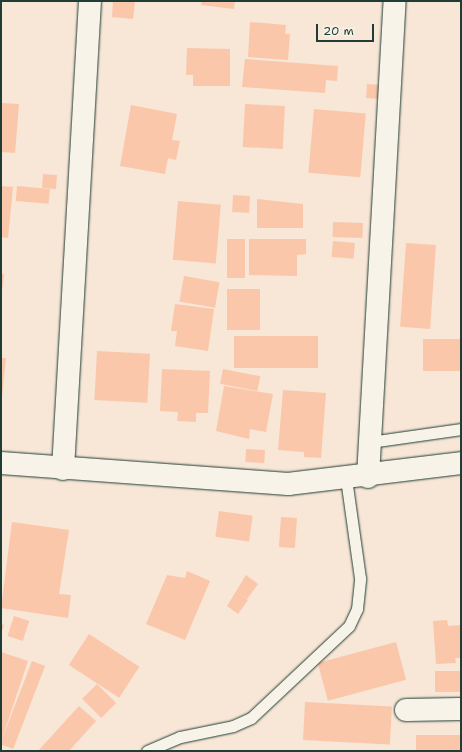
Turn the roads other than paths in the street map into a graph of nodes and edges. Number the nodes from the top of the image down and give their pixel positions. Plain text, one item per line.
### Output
1 (90, 1) edge
2 (395, 1) edge
3 (461, 429) edge
4 (370, 442) junction
5 (461, 463) edge
6 (1, 464) edge
7 (63, 469) junction
8 (368, 477) junction
9 (346, 479) junction
10 (461, 709) edge
11 (406, 710) dead end
12 (147, 751) edge

1 - 7 street
2 - 4 street
3 - 4 lane
4 - 8 street
5 - 8 street
6 - 7 street
7 - 9 street
8 - 9 street
9 - 12 lane
10 - 11 street

